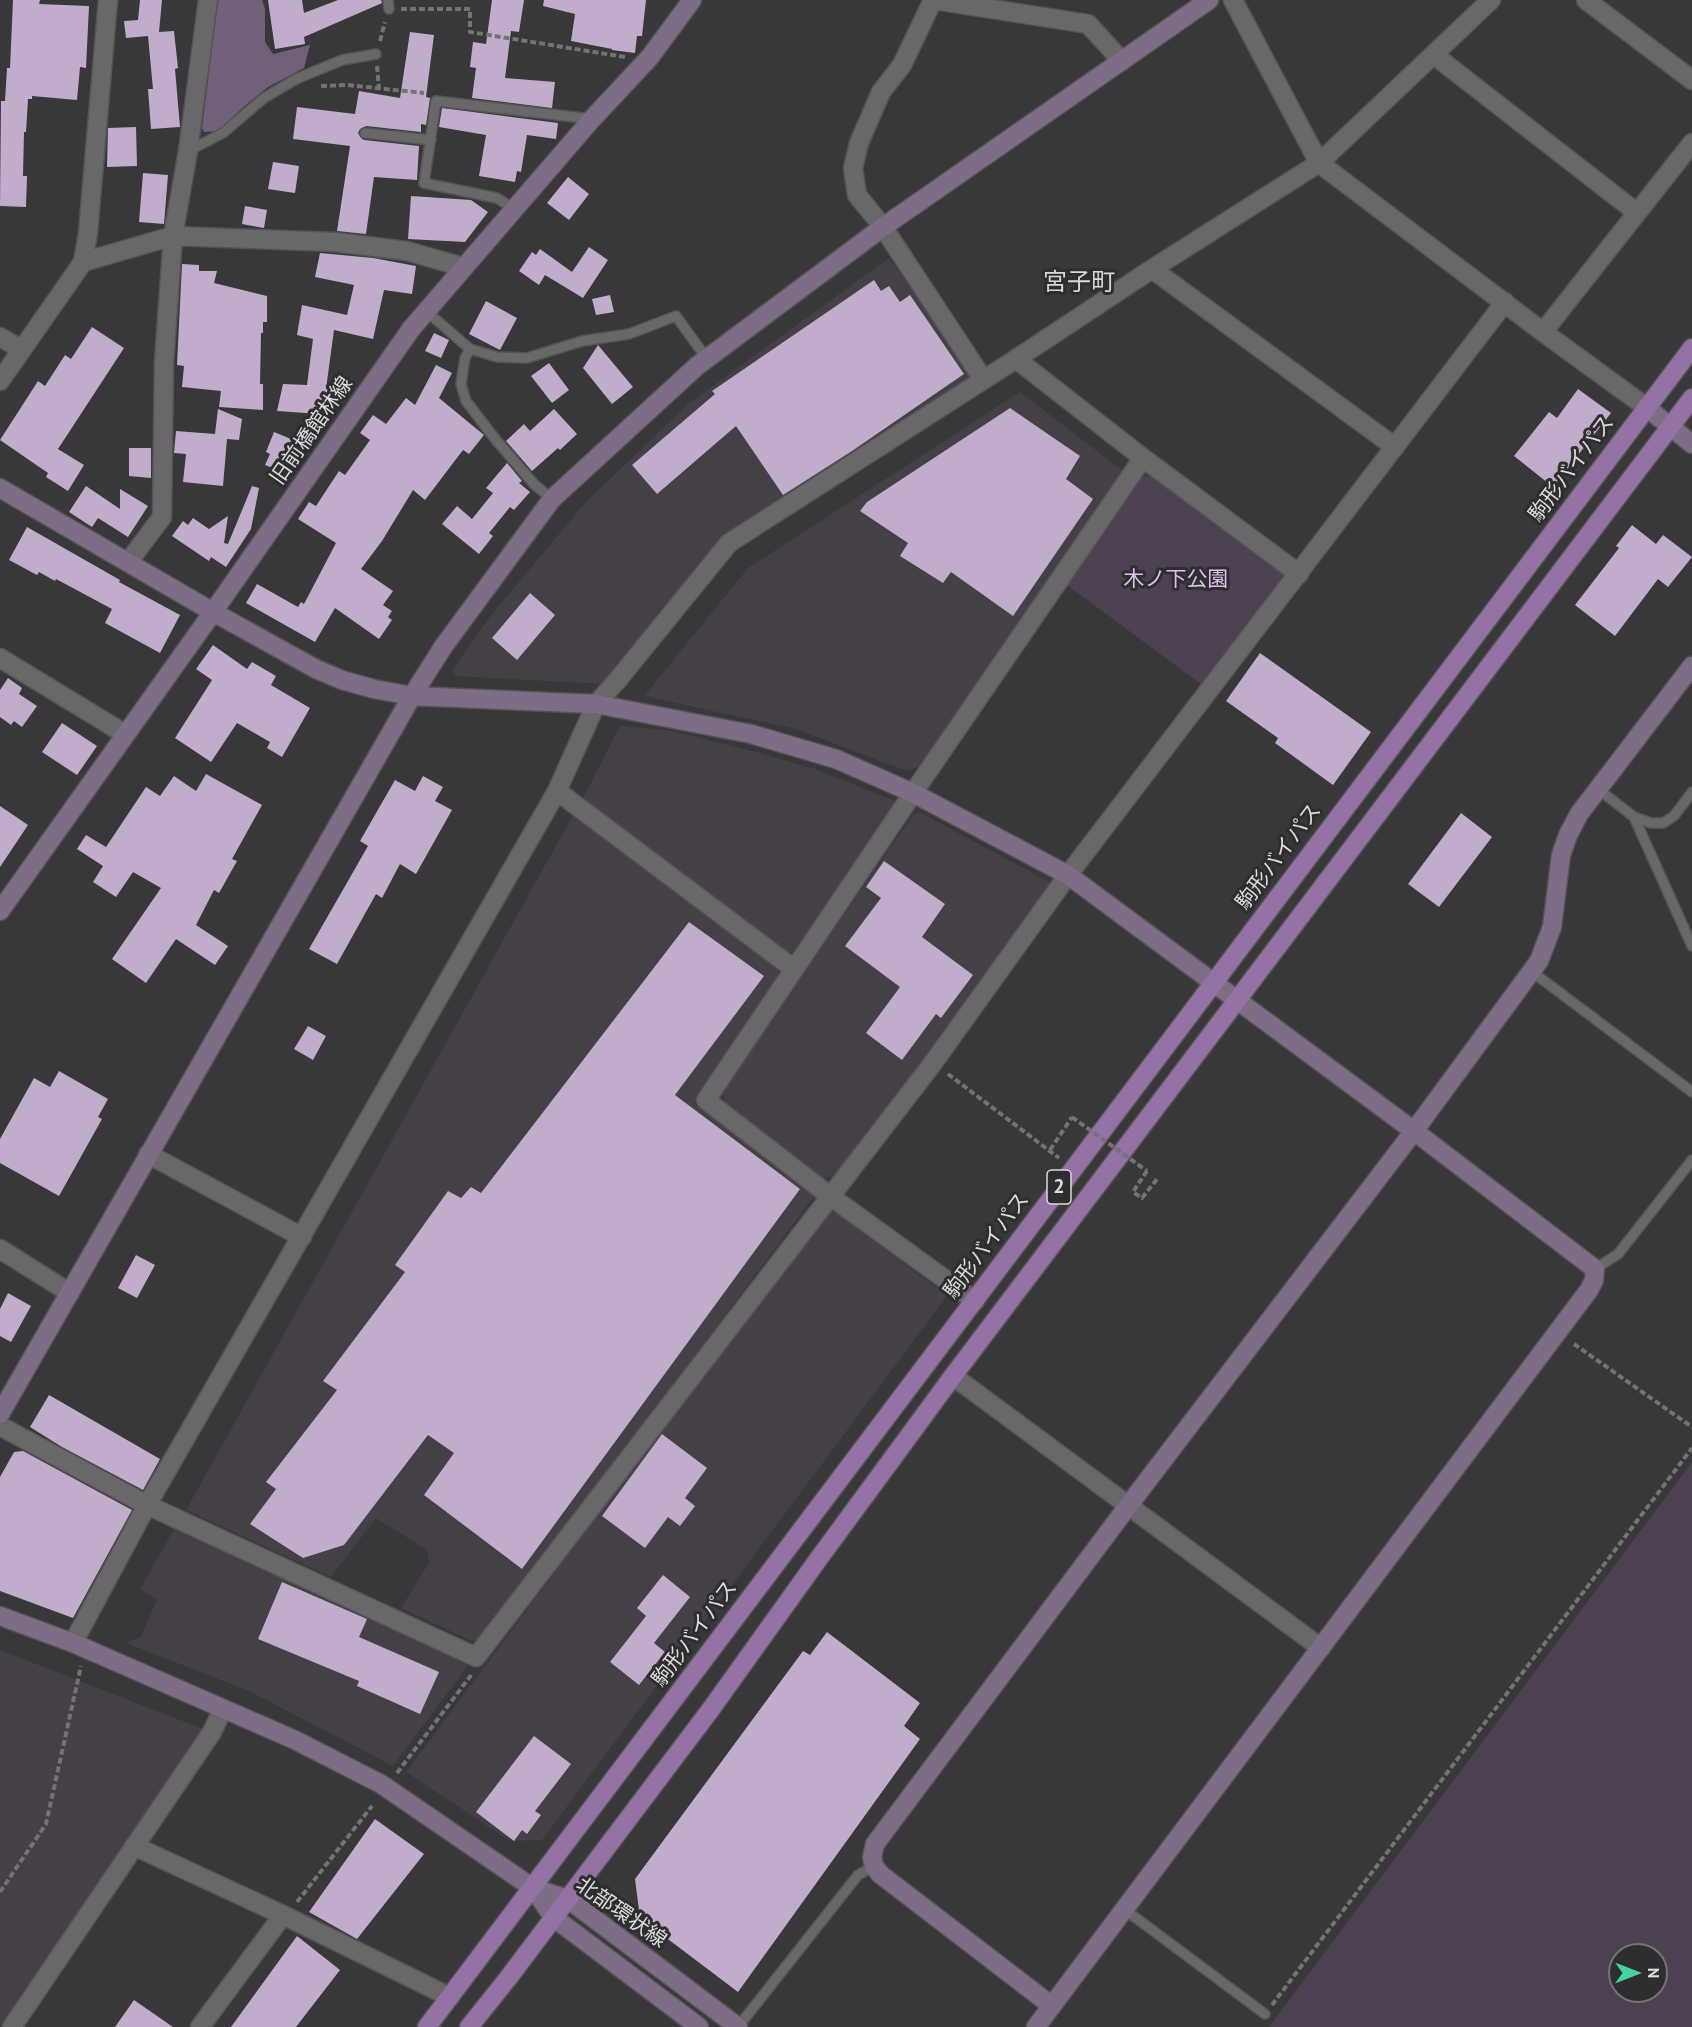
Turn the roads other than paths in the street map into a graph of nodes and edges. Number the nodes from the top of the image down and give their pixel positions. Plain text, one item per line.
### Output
1 (108, 0) edge
2 (208, 0) edge
3 (692, 0) edge
4 (933, 0) edge
5 (1209, 0) edge
6 (1233, 0) edge
7 (1491, 0) edge
8 (1586, 0) edge
9 (376, 54) road end
10 (1434, 55) junction
11 (1122, 61) junction
12 (1692, 80) edge
13 (592, 119) junction
14 (365, 133) dead end
15 (430, 140) junction
16 (1692, 143) edge
17 (188, 151) junction
18 (1319, 164) junction
19 (514, 209) junction
20 (1636, 212) junction
21 (883, 227) junction
22 (173, 236) junction
23 (83, 262) junction
24 (463, 267) junction
25 (1152, 269) junction
26 (1505, 302) junction
27 (426, 311) junction
28 (1543, 332) junction
29 (0, 337) edge
30 (1692, 348) edge
31 (21, 349) junction
32 (470, 349) junction
33 (707, 359) junction
34 (1016, 359) junction
35 (984, 379) junction
36 (0, 381) edge
37 (1692, 398) edge
38 (1646, 407) junction
39 (1670, 428) junction
40 (1692, 444) edge
41 (1395, 447) junction
42 (1143, 458) junction
43 (0, 488) edge
44 (552, 499) junction
45 (129, 561) junction
46 (1299, 574) junction
47 (213, 612) junction
48 (0, 658) edge
49 (1692, 666) edge
50 (411, 696) junction
51 (596, 704) junction
52 (125, 734) junction
53 (1598, 789) junction
54 (557, 791) junction
55 (1692, 792) edge
56 (913, 793) junction
57 (1634, 817) junction
58 (1068, 875) junction
59 (0, 911) edge
60 (1692, 946) edge
61 (794, 969) junction
62 (1531, 971) junction
63 (1212, 982) junction
64 (1239, 1000) junction
65 (1692, 1092) edge
66 (1414, 1131) junction
67 (148, 1154) junction
68 (1692, 1160) edge
69 (830, 1196) junction
70 (302, 1237) junction
71 (0, 1249) edge
72 (1595, 1269) junction
73 (70, 1293) junction
74 (975, 1301) junction
75 (953, 1376) junction
76 (0, 1414) edge
77 (0, 1426) edge
78 (147, 1505) junction
79 (1128, 1506) junction
80 (0, 1616) edge
81 (79, 1645) junction
82 (1321, 1648) junction
83 (223, 1709) junction
84 (134, 1846) junction
85 (874, 1866) junction
86 (533, 1888) junction
87 (568, 1899) junction
88 (1124, 1909) junction
89 (283, 1915) junction
90 (553, 1917) junction
91 (450, 1996) junction
92 (1052, 2006) junction
93 (1265, 2014) road end
94 (473, 2026) edge
95 (12, 2027) edge
96 (200, 2027) edge
97 (427, 2027) edge
98 (699, 2027) edge
99 (738, 2027) edge
100 (1036, 2027) edge

1 - 23 street
2 - 17 street
3 - 13 street, 旧前橋館林線
4 - 11 street
4 - 21 street
5 - 11 street
6 - 18 street
7 - 10 street
8 - 12 street
9 - 17 lane
10 - 18 street
10 - 20 street
11 - 21 street
13 - 15 lane
13 - 19 street, 旧前橋館林線
14 - 15 lane
15 - 19 lane
16 - 20 street
17 - 22 street
18 - 25 street
18 - 26 street
19 - 24 street, 旧前橋館林線
20 - 28 street
21 - 33 street
21 - 35 street
22 - 23 street
22 - 24 street
22 - 45 street
23 - 31 street
24 - 27 street, 旧前橋館林線
25 - 34 street
25 - 41 street
26 - 28 street
26 - 41 street
27 - 32 lane
27 - 47 street, 旧前橋館林線
28 - 38 street
29 - 31 street
30 - 38 main road, 駒形バイパス / 2
31 - 36 street
32 - 33 lane
32 - 44 lane
33 - 44 street
34 - 35 street
34 - 42 street
35 - 51 street
37 - 39 main road, 2
38 - 39 street
38 - 63 main road, 駒形バイパス / 2
39 - 40 street
39 - 64 main road, 2
41 - 46 street
42 - 46 street
42 - 56 street
43 - 45 street
44 - 50 street
45 - 47 street
46 - 58 street
47 - 50 street
47 - 52 street, 旧前橋館林線
48 - 52 street
49 - 53 street
50 - 51 street
50 - 67 street
51 - 54 street
51 - 56 street
52 - 59 street, 旧前橋館林線
53 - 57 lane
53 - 62 street
54 - 61 street
54 - 70 street
55 - 57 lane
56 - 58 street
56 - 61 street
57 - 60 lane
58 - 63 street
58 - 69 street
61 - 69 street
62 - 65 lane
62 - 66 street
63 - 64 street
63 - 74 main road, 駒形バイパス / 2
64 - 66 street
64 - 75 main road, 2
66 - 72 street
66 - 79 street
67 - 70 street
67 - 73 street
68 - 72 lane
69 - 74 street
69 - 78 street
70 - 78 street
71 - 73 street
72 - 82 street
73 - 76 street
74 - 86 main road, 駒形バイパス / 2
75 - 79 street
75 - 87 main road, 2
77 - 78 street
78 - 81 street
79 - 82 street
79 - 85 street
80 - 81 street
81 - 83 street
82 - 88 street
83 - 84 street
83 - 86 street
84 - 89 street
84 - 95 street
85 - 92 street
85 - 99 lane
86 - 87 street, 北部環状線
86 - 90 street, 北部環状線
86 - 91 main road, 駒形バイパス / 2
87 - 90 main road, 2
87 - 99 street, 北部環状線
88 - 92 street
88 - 93 lane
89 - 91 street
89 - 96 street
90 - 94 main road, 2
90 - 98 street, 北部環状線
91 - 97 main road, 駒形バイパス / 2
92 - 100 street

